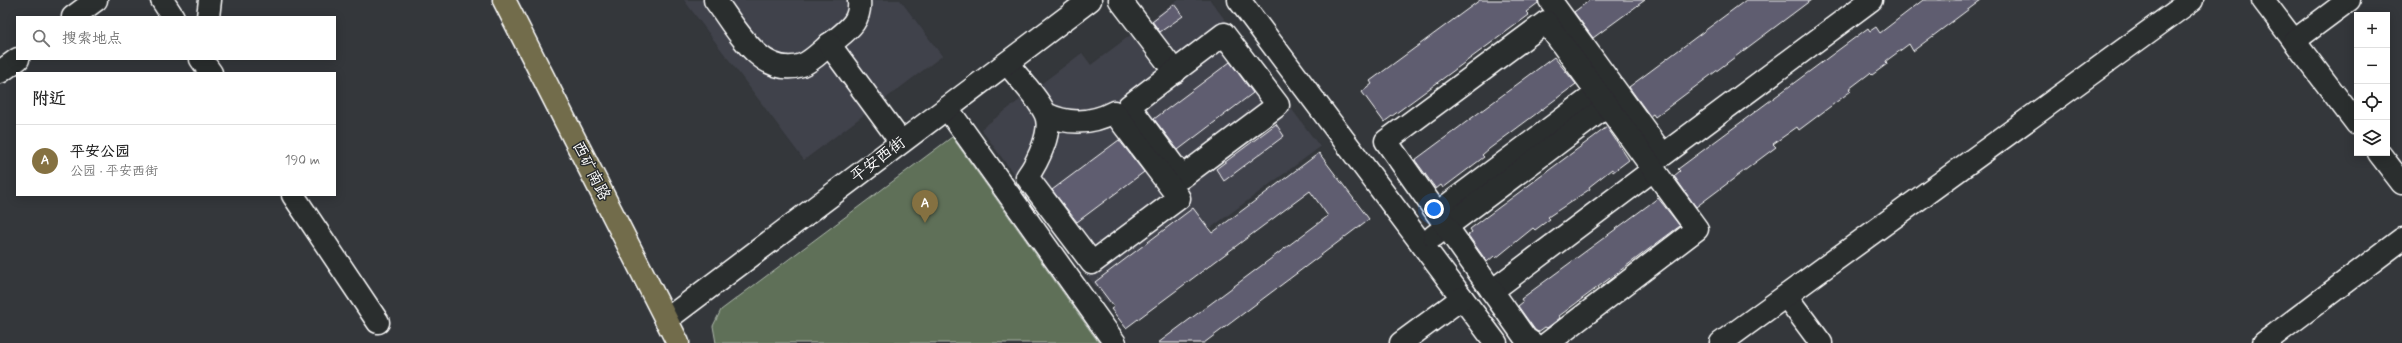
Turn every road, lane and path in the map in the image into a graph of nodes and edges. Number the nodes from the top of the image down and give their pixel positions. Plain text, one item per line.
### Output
1 (96, 0) edge
2 (162, 0) edge
3 (210, 0) edge
4 (504, 0) edge
5 (715, 0) edge
6 (859, 0) edge
7 (1090, 0) edge
8 (1120, 0) edge
9 (1239, 0) edge
10 (1550, 0) edge
11 (1871, 0) edge
12 (2192, 0) edge
13 (2263, 0) edge
14 (2349, 0) edge
15 (74, 16) edge
16 (172, 16) edge
17 (208, 16) edge
18 (2294, 40) junction
19 (829, 44) junction
20 (17, 60) edge
21 (1007, 63) junction
22 (0, 72) edge
23 (1174, 72) junction
24 (1602, 99) junction
25 (947, 108) junction
26 (1046, 114) junction
27 (2354, 120) edge
28 (901, 142) junction
29 (2381, 156) edge
30 (1653, 170) junction
31 (2401, 181) edge
32 (294, 196) edge
33 (1442, 220) junction
34 (2402, 239) edge
35 (1422, 245) junction
36 (1492, 291) junction
37 (1786, 296) junction
38 (1462, 298) junction
39 (666, 320) junction
40 (378, 322) dead end
41 (678, 343) edge
42 (1115, 343) edge
43 (1402, 343) edge
44 (1496, 343) edge
45 (1532, 343) edge
46 (1548, 343) edge
47 (1721, 343) edge
48 (1821, 343) edge
49 (2264, 343) edge

1 - 15 street
2 - 16 street
3 - 17 street
4 - 39 main road, 西矿南路
5 - 19 street
6 - 19 street
7 - 21 street, 平安西街
8 - 23 street
9 - 35 street
10 - 11 street
12 - 37 street
13 - 18 street
14 - 18 street
18 - 27 street
19 - 28 street
20 - 22 street
21 - 25 street, 平安西街
21 - 26 street
23 - 23 street
24 - 30 street
24 - 33 street
24 - 33 street
25 - 28 street, 平安西街
25 - 42 street
26 - 26 street
28 - 39 street, 平安西街
29 - 31 street
30 - 36 street
30 - 46 street
32 - 40 street
33 - 35 street
33 - 36 street
34 - 49 street
35 - 38 street
36 - 45 street
37 - 47 street
37 - 48 street
38 - 43 street
38 - 44 street
39 - 41 main road, 西矿南路

